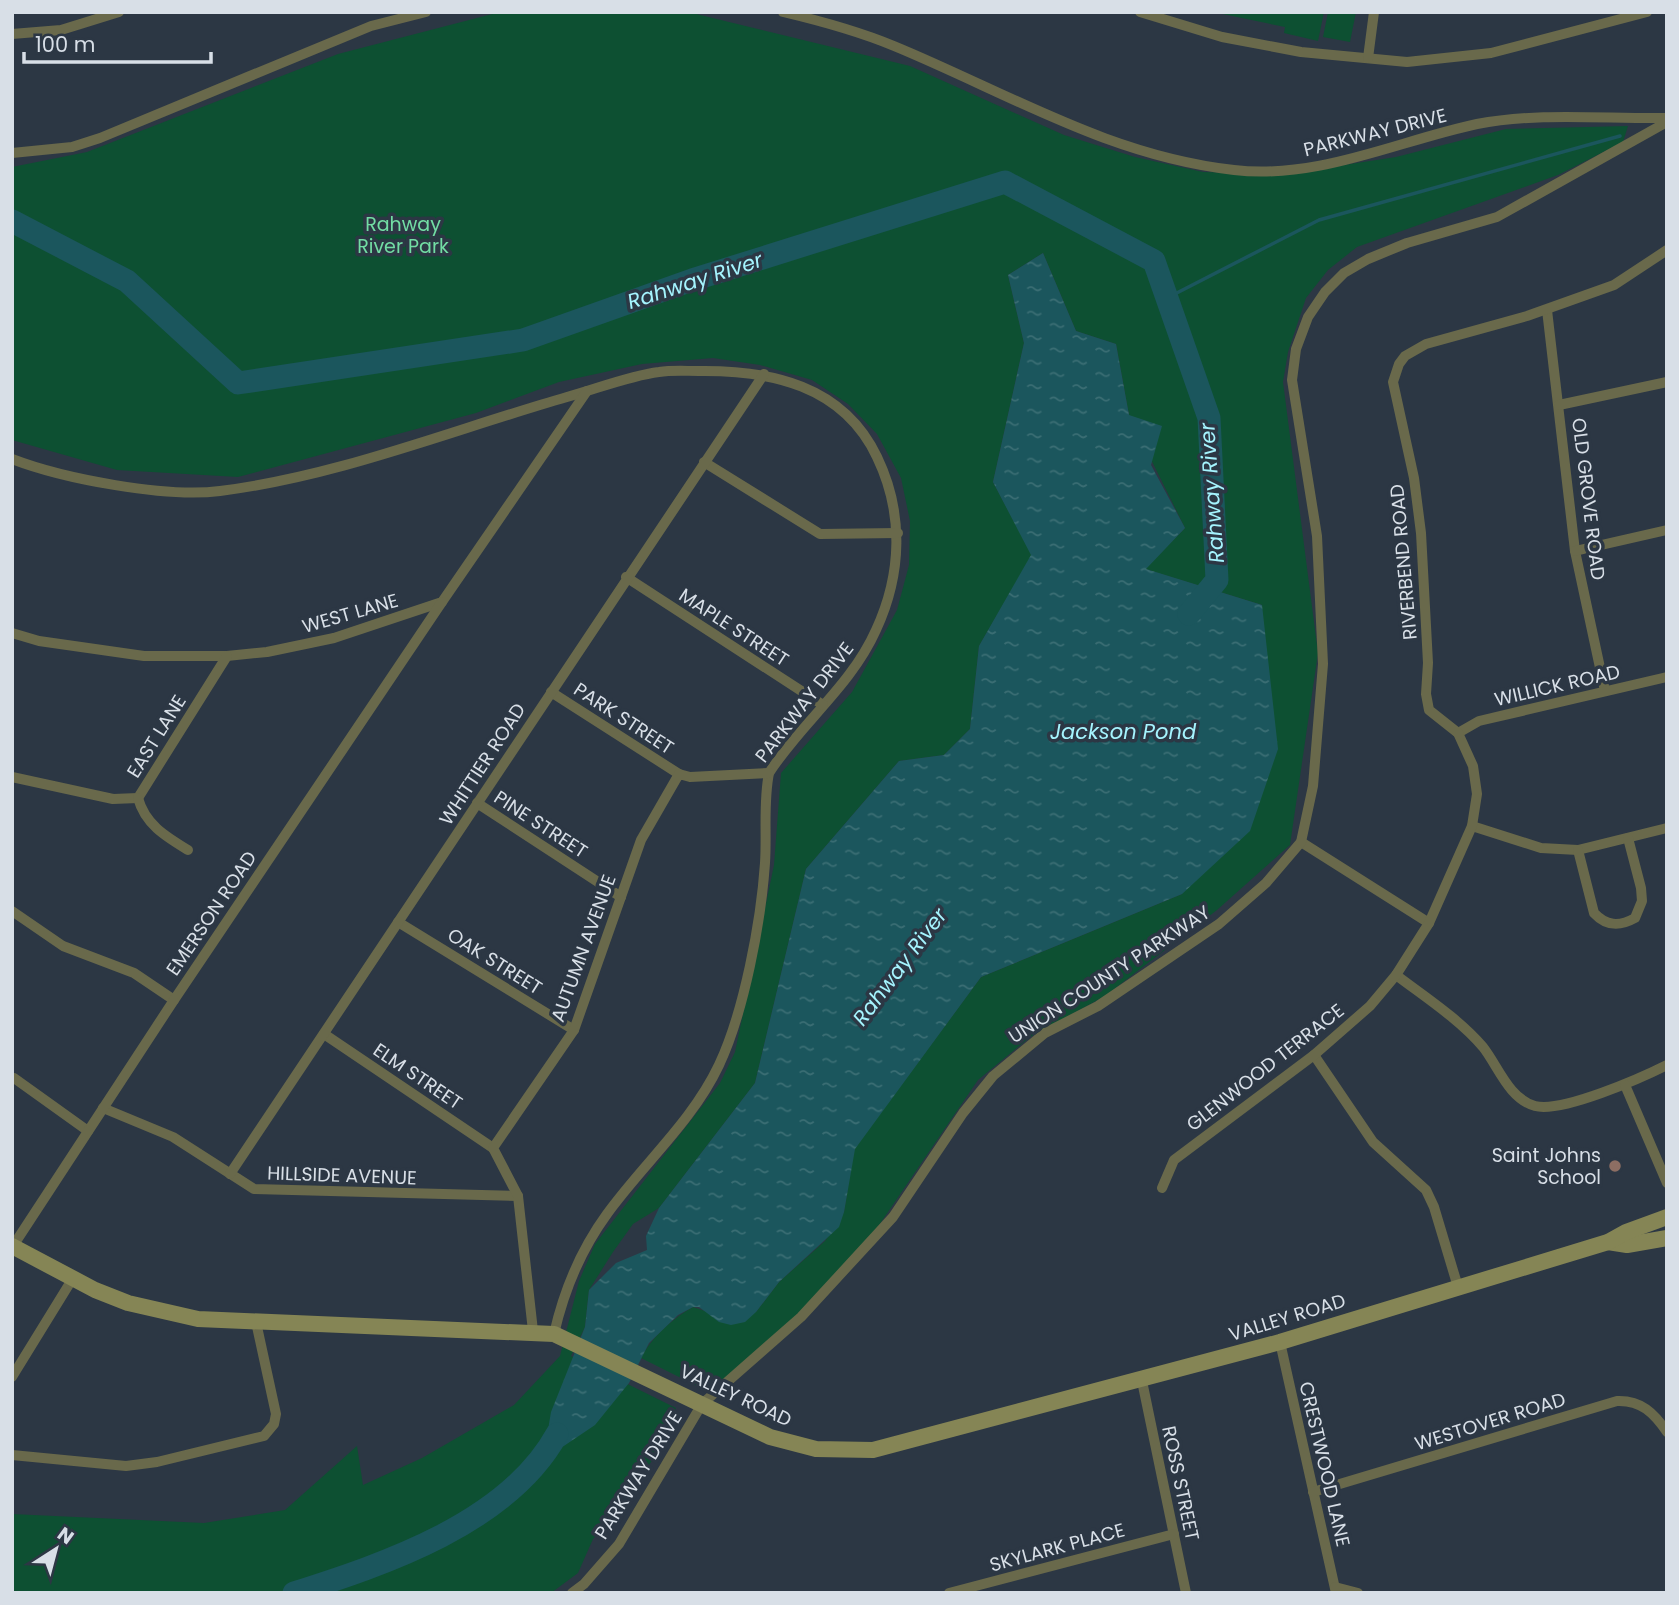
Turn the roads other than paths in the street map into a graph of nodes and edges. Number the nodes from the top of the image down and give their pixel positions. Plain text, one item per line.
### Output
1 (119, 12) edge
2 (426, 12) edge
3 (783, 12) edge
4 (1140, 12) edge
5 (1374, 12) edge
6 (1647, 12) edge
7 (12, 34) edge
8 (1368, 58) junction
9 (1667, 120) edge
10 (12, 153) edge
11 (1667, 250) edge
12 (1547, 310) junction
13 (764, 374) junction
14 (1667, 382) edge
15 (587, 391) junction
16 (1559, 405) junction
17 (12, 459) edge
18 (704, 462) junction
19 (1667, 530) edge
20 (898, 533) junction
21 (1575, 551) junction
22 (626, 577) junction
23 (442, 602) junction
24 (12, 633) edge
25 (227, 656) junction
26 (1667, 677) edge
27 (1605, 691) junction
28 (551, 692) junction
29 (822, 705) junction
30 (1458, 733) junction
31 (769, 773) junction
32 (679, 774) junction
33 (14, 781) edge
34 (138, 798) junction
35 (477, 803) junction
36 (1472, 827) junction
37 (1667, 828) edge
38 (1628, 838) junction
39 (1301, 842) junction
40 (188, 850) dead end
41 (1578, 850) junction
42 (621, 897) junction
43 (12, 911) edge
44 (398, 922) junction
45 (1429, 923) junction
46 (1396, 975) junction
47 (173, 1000) junction
48 (574, 1030) junction
49 (324, 1034) junction
50 (1314, 1055) junction
51 (1667, 1065) edge
52 (14, 1078) edge
53 (1625, 1085) junction
54 (103, 1108) junction
55 (89, 1131) junction
56 (493, 1147) junction
57 (230, 1174) junction
58 (1667, 1183) edge
59 (1162, 1188) dead end
60 (518, 1196) junction
61 (1667, 1217) edge
62 (1667, 1238) edge
63 (1608, 1242) junction
64 (13, 1246) edge
65 (73, 1278) junction
66 (1458, 1287) junction
67 (256, 1322) junction
68 (534, 1331) junction
69 (561, 1337) junction
70 (1280, 1342) junction
71 (12, 1377) edge
72 (1142, 1381) junction
73 (702, 1404) junction
74 (1667, 1432) edge
75 (12, 1455) edge
76 (1313, 1492) junction
77 (1174, 1534) junction
78 (1335, 1590) edge
79 (572, 1593) edge
80 (949, 1593) edge
81 (1186, 1593) edge
82 (1358, 1593) edge

1 - 7 street
2 - 10 street
3 - 9 street, PARKWAY DRIVE
4 - 8 street
5 - 8 street
6 - 8 street
9 - 39 street, UNION COUNTY PARKWAY
11 - 12 street, RIVERBEND ROAD
12 - 16 street, OLD GROVE ROAD
12 - 30 street, RIVERBEND ROAD
13 - 15 street, PARKWAY DRIVE
13 - 18 street, WHITTIER ROAD
13 - 20 street, PARKWAY DRIVE
14 - 16 street
15 - 17 street, PARKWAY DRIVE
15 - 23 street
16 - 21 street, OLD GROVE ROAD
18 - 20 street
18 - 22 street, WHITTIER ROAD
19 - 21 street
20 - 29 street, PARKWAY DRIVE
21 - 27 street, OLD GROVE ROAD
22 - 28 street, WHITTIER ROAD
22 - 29 street, MAPLE STREET
23 - 25 street, WEST LANE
23 - 47 street, EMERSON ROAD
24 - 25 street, WEST LANE
25 - 34 street, EAST LANE
26 - 27 street, WILLICK ROAD
27 - 30 street, WILLICK ROAD
28 - 32 street, PARK STREET
28 - 35 street, WHITTIER ROAD
29 - 31 street, PARKWAY DRIVE
30 - 36 street, RIVERBEND ROAD
31 - 32 street
31 - 69 street, PARKWAY DRIVE
32 - 42 street, AUTUMN AVENUE
33 - 34 street, EAST LANE
34 - 40 street
35 - 42 street, PINE STREET
35 - 44 street, WHITTIER ROAD
36 - 41 street
36 - 45 street, GLENWOOD TERRACE
37 - 38 street
38 - 41 street
38 - 41 street
39 - 45 street
39 - 73 street, UNION COUNTY PARKWAY
42 - 48 street, AUTUMN AVENUE
43 - 47 street
44 - 48 street, OAK STREET
44 - 49 street, WHITTIER ROAD
45 - 46 street, GLENWOOD TERRACE
46 - 50 street, GLENWOOD TERRACE
46 - 53 street
47 - 54 street, EMERSON ROAD
48 - 56 street, AUTUMN AVENUE
49 - 56 street, ELM STREET
49 - 57 street, WHITTIER ROAD
50 - 59 street, GLENWOOD TERRACE
50 - 66 street
51 - 53 street
52 - 55 street
53 - 58 street
54 - 55 street, EMERSON ROAD
54 - 57 street, HILLSIDE AVENUE
55 - 64 street, EMERSON ROAD
56 - 60 street
57 - 60 street, HILLSIDE AVENUE
60 - 68 street
61 - 63 street, VALLEY ROAD
62 - 63 street, VALLEY ROAD
63 - 66 street, VALLEY ROAD
64 - 65 street, VALLEY ROAD
65 - 67 street, VALLEY ROAD
65 - 71 street
66 - 70 street, VALLEY ROAD
67 - 68 street, VALLEY ROAD
67 - 75 street
68 - 69 street, VALLEY ROAD
69 - 73 street, VALLEY ROAD
70 - 72 street, VALLEY ROAD
70 - 76 street, CRESTWOOD LANE
72 - 73 street, VALLEY ROAD
72 - 77 street, ROSS STREET
73 - 79 street, PARKWAY DRIVE
74 - 76 street, WESTOVER ROAD
76 - 78 street, CRESTWOOD LANE
77 - 80 street, SKYLARK PLACE
77 - 81 street, ROSS STREET
78 - 82 street

